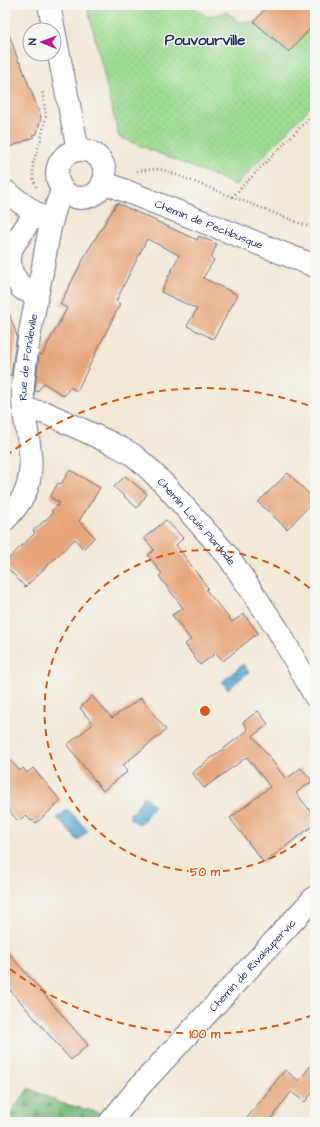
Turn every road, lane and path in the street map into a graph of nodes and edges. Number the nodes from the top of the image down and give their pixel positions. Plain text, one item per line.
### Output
1 (49, 5) edge
2 (41, 85) dead end
3 (315, 112) edge
4 (78, 150) junction
5 (112, 185) junction
6 (63, 190) junction
7 (5, 191) edge
8 (232, 197) junction
9 (43, 219) junction
10 (315, 229) edge
11 (315, 266) edge
12 (37, 295) junction
13 (24, 412) junction
14 (5, 520) edge
15 (315, 696) edge
16 (315, 897) edge
17 (110, 1122) edge

1 - 4 street
2 - 9 path
3 - 8 path
4 - 5 street
4 - 6 street
5 - 6 street
5 - 8 path
5 - 11 street, Chemin de Pechbusque
6 - 9 street, Rue de Fondeville
7 - 9 street
8 - 10 path
9 - 12 street, Rue de Fondeville
9 - 12 street
12 - 13 street, Rue de Fondeville
13 - 14 street, Rue de Fondeville
13 - 15 street, Chemin Louis Plantade
16 - 17 street, Chemin de Rivalsupervic

